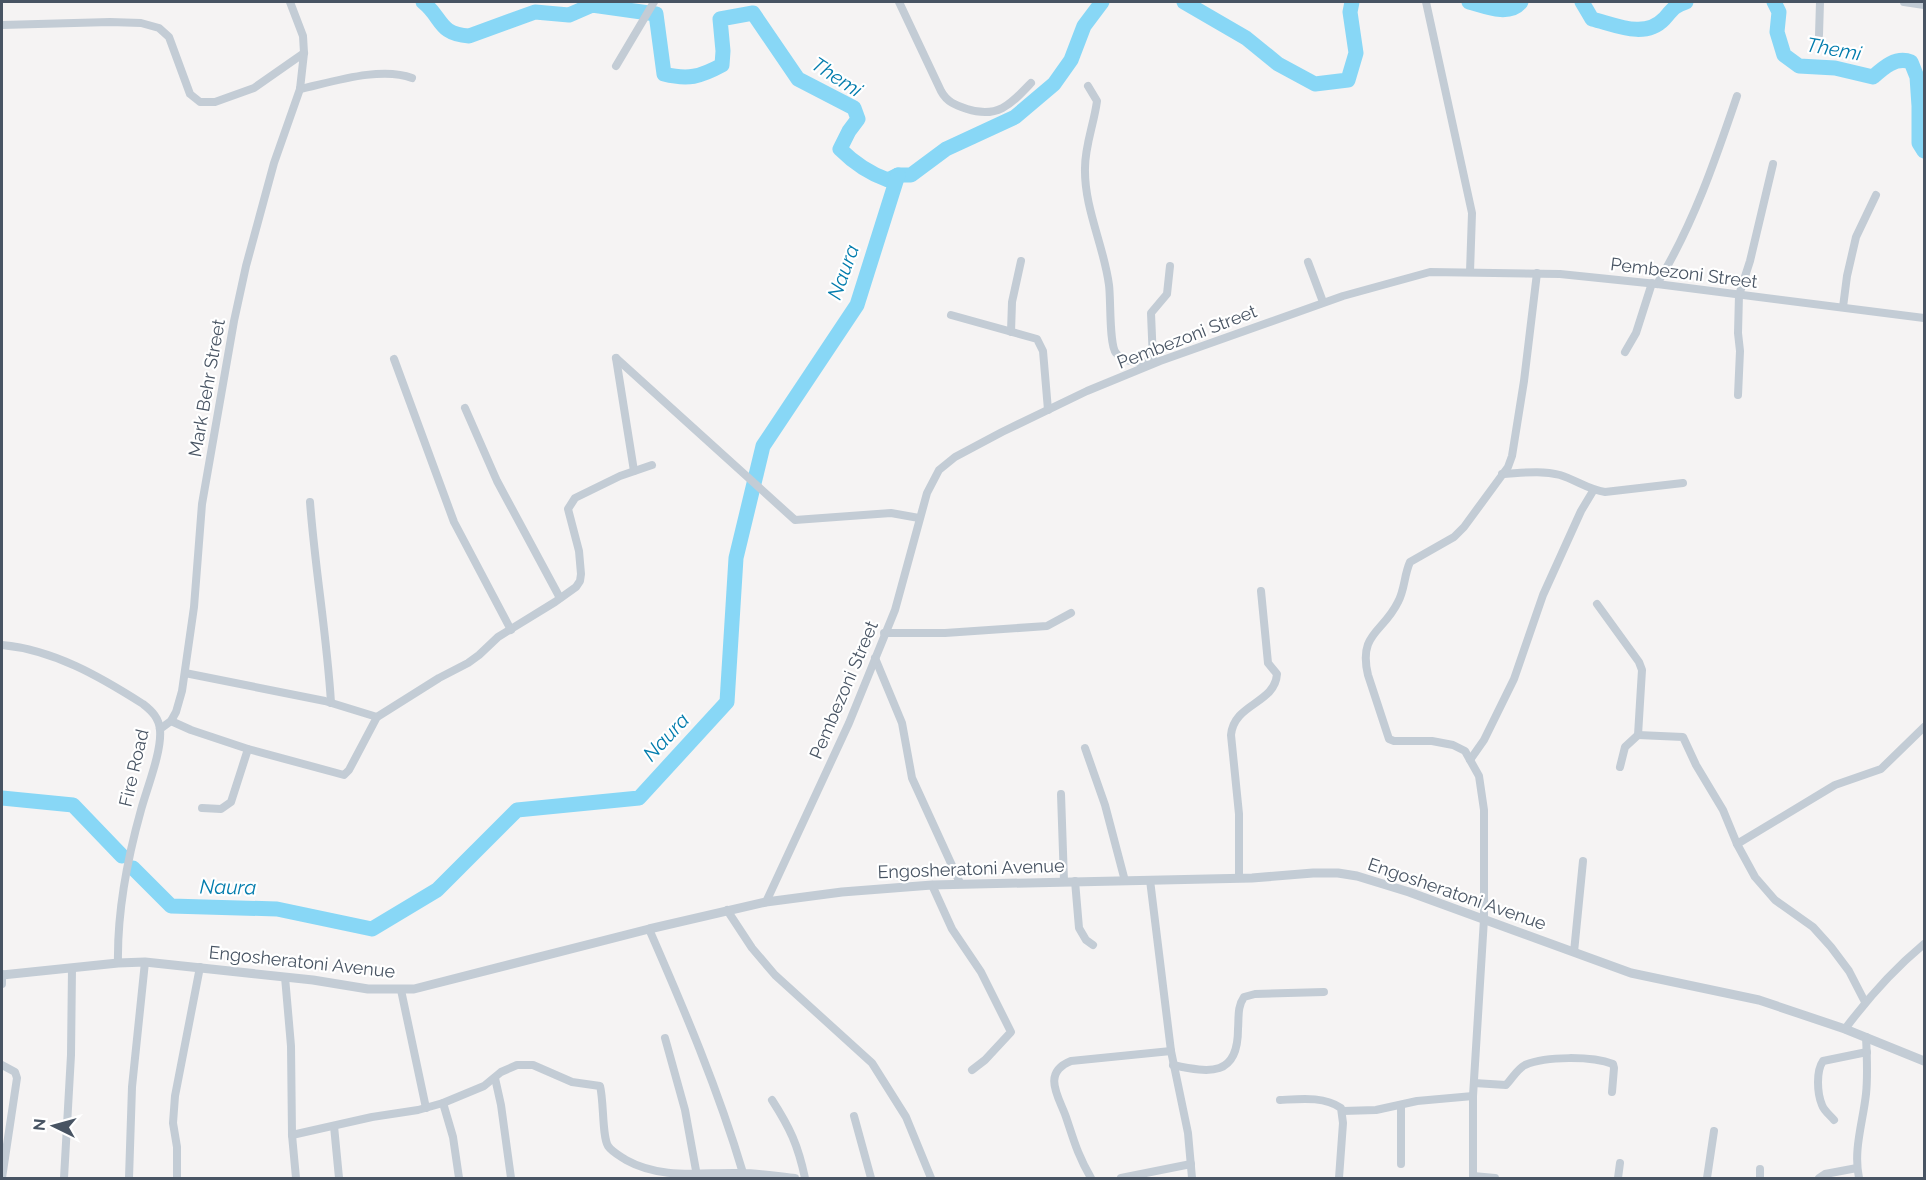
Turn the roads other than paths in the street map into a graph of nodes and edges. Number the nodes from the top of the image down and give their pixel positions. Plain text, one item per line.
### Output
1 (290, 2) edge
2 (654, 2) edge
3 (899, 2) edge
4 (1426, 2) edge
5 (1820, 2) edge
6 (1904, 2) edge
7 (1924, 5) edge
8 (2, 25) edge
9 (1819, 35) dead end
10 (304, 52) junction
11 (615, 66) dead end
12 (412, 78) dead end
13 (1031, 83) dead end
14 (1088, 86) dead end
15 (300, 88) junction
16 (1737, 96) dead end
17 (1773, 164) dead end
18 (1876, 195) dead end
19 (1021, 261) dead end
20 (1308, 262) dead end
21 (1170, 266) dead end
22 (1470, 272) junction
23 (1537, 273) junction
24 (1654, 283) junction
25 (1739, 295) junction
26 (1323, 302) junction
27 (1843, 307) junction
28 (951, 315) dead end
29 (1924, 318) edge
30 (1011, 332) junction
31 (1625, 352) dead end
32 (394, 359) dead end
33 (1156, 361) junction
34 (1738, 395) dead end
35 (465, 408) dead end
36 (1048, 410) junction
37 (652, 465) dead end
38 (634, 471) junction
39 (1502, 474) junction
40 (1683, 483) dead end
41 (1593, 491) junction
42 (310, 502) dead end
43 (919, 518) junction
44 (1261, 591) dead end
45 (560, 598) junction
46 (1597, 604) dead end
47 (1071, 613) dead end
48 (511, 630) junction
49 (884, 633) junction
50 (2, 645) edge
51 (875, 658) junction
52 (185, 673) junction
53 (331, 703) junction
54 (377, 717) junction
55 (171, 721) junction
56 (1924, 727) edge
57 (160, 729) junction
58 (1638, 735) junction
59 (1085, 748) dead end
60 (248, 749) junction
61 (1470, 760) junction
62 (1620, 767) dead end
63 (1061, 794) dead end
64 (202, 808) dead end
65 (1737, 844) junction
66 (1583, 861) dead end
67 (1239, 878) junction
68 (1150, 880) junction
69 (1064, 881) junction
70 (1075, 881) junction
71 (1125, 881) junction
72 (960, 883) junction
73 (932, 885) junction
74 (766, 902) junction
75 (728, 910) junction
76 (1484, 919) junction
77 (649, 929) junction
78 (1924, 944) edge
79 (1093, 945) dead end
80 (1574, 952) junction
81 (145, 962) junction
82 (118, 963) junction
83 (72, 968) junction
84 (200, 968) junction
85 (285, 977) junction
86 (2, 978) edge
87 (401, 990) junction
88 (1324, 992) dead end
89 (1865, 1002) junction
90 (1845, 1029) junction
91 (1866, 1037) junction
92 (665, 1038) dead end
93 (1171, 1051) junction
94 (1867, 1052) junction
95 (1924, 1061) edge
96 (2, 1065) edge
97 (1173, 1065) junction
98 (972, 1070) dead end
99 (495, 1078) junction
100 (1474, 1083) junction
101 (1612, 1092) dead end
102 (1473, 1096) junction
103 (772, 1100) dead end
104 (1280, 1100) dead end
105 (443, 1103) junction
106 (1401, 1105) junction
107 (426, 1108) junction
108 (1342, 1112) junction
109 (854, 1116) dead end
110 (1834, 1120) dead end
111 (334, 1126) junction
112 (1714, 1131) dead end
113 (292, 1135) junction
114 (1620, 1163) dead end
115 (1191, 1164) junction
116 (1401, 1164) dead end
117 (1857, 1168) junction
118 (1760, 1169) dead end
119 (743, 1173) junction
120 (697, 1176) junction
121 (709, 1176) edge
122 (1473, 1177) edge
123 (792, 1178) edge
124 (2, 1179) edge
125 (64, 1179) edge
126 (129, 1179) edge
127 (177, 1179) edge
128 (296, 1179) edge
129 (339, 1179) edge
130 (459, 1179) edge
131 (511, 1179) edge
132 (805, 1179) edge
133 (871, 1179) edge
134 (931, 1179) edge
135 (1091, 1179) edge
136 (1121, 1179) edge
137 (1192, 1179) edge
138 (1339, 1179) edge
139 (1496, 1179) edge
140 (1618, 1179) edge
141 (1707, 1179) edge
142 (1760, 1179) edge
143 (1819, 1179) edge
144 (1858, 1179) edge

1 - 10 street, Mark Behr Street
2 - 11 street
3 - 13 street
4 - 22 street
5 - 9 street
6 - 7 street
8 - 10 street
10 - 15 street, Mark Behr Street
12 - 15 street
14 - 33 street
15 - 52 street, Mark Behr Street
16 - 24 street
17 - 25 street
18 - 27 street
19 - 30 street
20 - 26 street
21 - 33 street
22 - 23 street, Pembezoni Street
22 - 26 street, Pembezoni Street
23 - 24 street, Pembezoni Street
23 - 39 street
24 - 25 street, Pembezoni Street
24 - 31 street
25 - 27 street, Pembezoni Street
25 - 34 street
26 - 33 street, Pembezoni Street
27 - 29 street, Pembezoni Street
28 - 30 street
30 - 36 street
32 - 48 street
33 - 36 street, Pembezoni Street
35 - 45 street
36 - 43 street, Pembezoni Street
37 - 38 street
38 - 43 street
38 - 45 street
39 - 41 street
39 - 61 street
40 - 41 street
41 - 61 street
42 - 53 street
43 - 49 street, Pembezoni Street
44 - 67 street
45 - 48 street
46 - 58 street
47 - 49 street
48 - 54 street
49 - 51 street, Pembezoni Street
50 - 57 street, Fire Road
51 - 72 street
51 - 74 street, Pembezoni Street
52 - 53 street
52 - 55 street, Mark Behr Street
53 - 54 street
54 - 60 street
55 - 57 street
55 - 60 street
56 - 65 street
57 - 82 street, Fire Road
58 - 62 street
58 - 65 street
59 - 71 street
60 - 64 street
61 - 76 street
63 - 69 street
65 - 89 street
66 - 80 street
67 - 68 street, Engosheratoni Avenue
67 - 76 street, Engosheratoni Avenue
68 - 71 street, Engosheratoni Avenue
68 - 93 street
69 - 70 street, Engosheratoni Avenue
69 - 72 street, Engosheratoni Avenue
70 - 71 street, Engosheratoni Avenue
70 - 79 street
72 - 73 street, Engosheratoni Avenue
73 - 74 street, Engosheratoni Avenue
73 - 98 street
74 - 75 street, Engosheratoni Avenue
75 - 77 street, Engosheratoni Avenue
75 - 134 street
76 - 80 street, Engosheratoni Avenue
76 - 100 street
77 - 87 street, Engosheratoni Avenue
77 - 119 street
78 - 89 street
80 - 90 street, Engosheratoni Avenue
81 - 82 street, Engosheratoni Avenue
81 - 84 street, Engosheratoni Avenue
81 - 126 street
82 - 83 street, Engosheratoni Avenue
83 - 86 street, Engosheratoni Avenue
83 - 125 street
84 - 85 street, Engosheratoni Avenue
84 - 127 street
85 - 87 street, Engosheratoni Avenue
85 - 113 street
87 - 107 street
88 - 97 street
89 - 90 street
90 - 91 street, Engosheratoni Avenue
91 - 94 street
91 - 95 street, Engosheratoni Avenue
92 - 120 street
93 - 97 street
93 - 135 street
94 - 110 street
94 - 117 street
96 - 124 street
97 - 115 street
99 - 105 street
99 - 120 street
99 - 131 street
100 - 101 street
100 - 102 street
102 - 106 street
102 - 122 street
103 - 132 street
104 - 108 street
105 - 107 street
105 - 130 street
106 - 108 street
106 - 116 street
107 - 111 street
108 - 138 street
109 - 133 street
111 - 113 street
111 - 129 street
112 - 141 street
113 - 128 street
114 - 140 street
115 - 136 street
115 - 137 street
117 - 143 street
117 - 144 street
118 - 142 street
119 - 121 street
119 - 123 street
120 - 121 street
122 - 139 street

